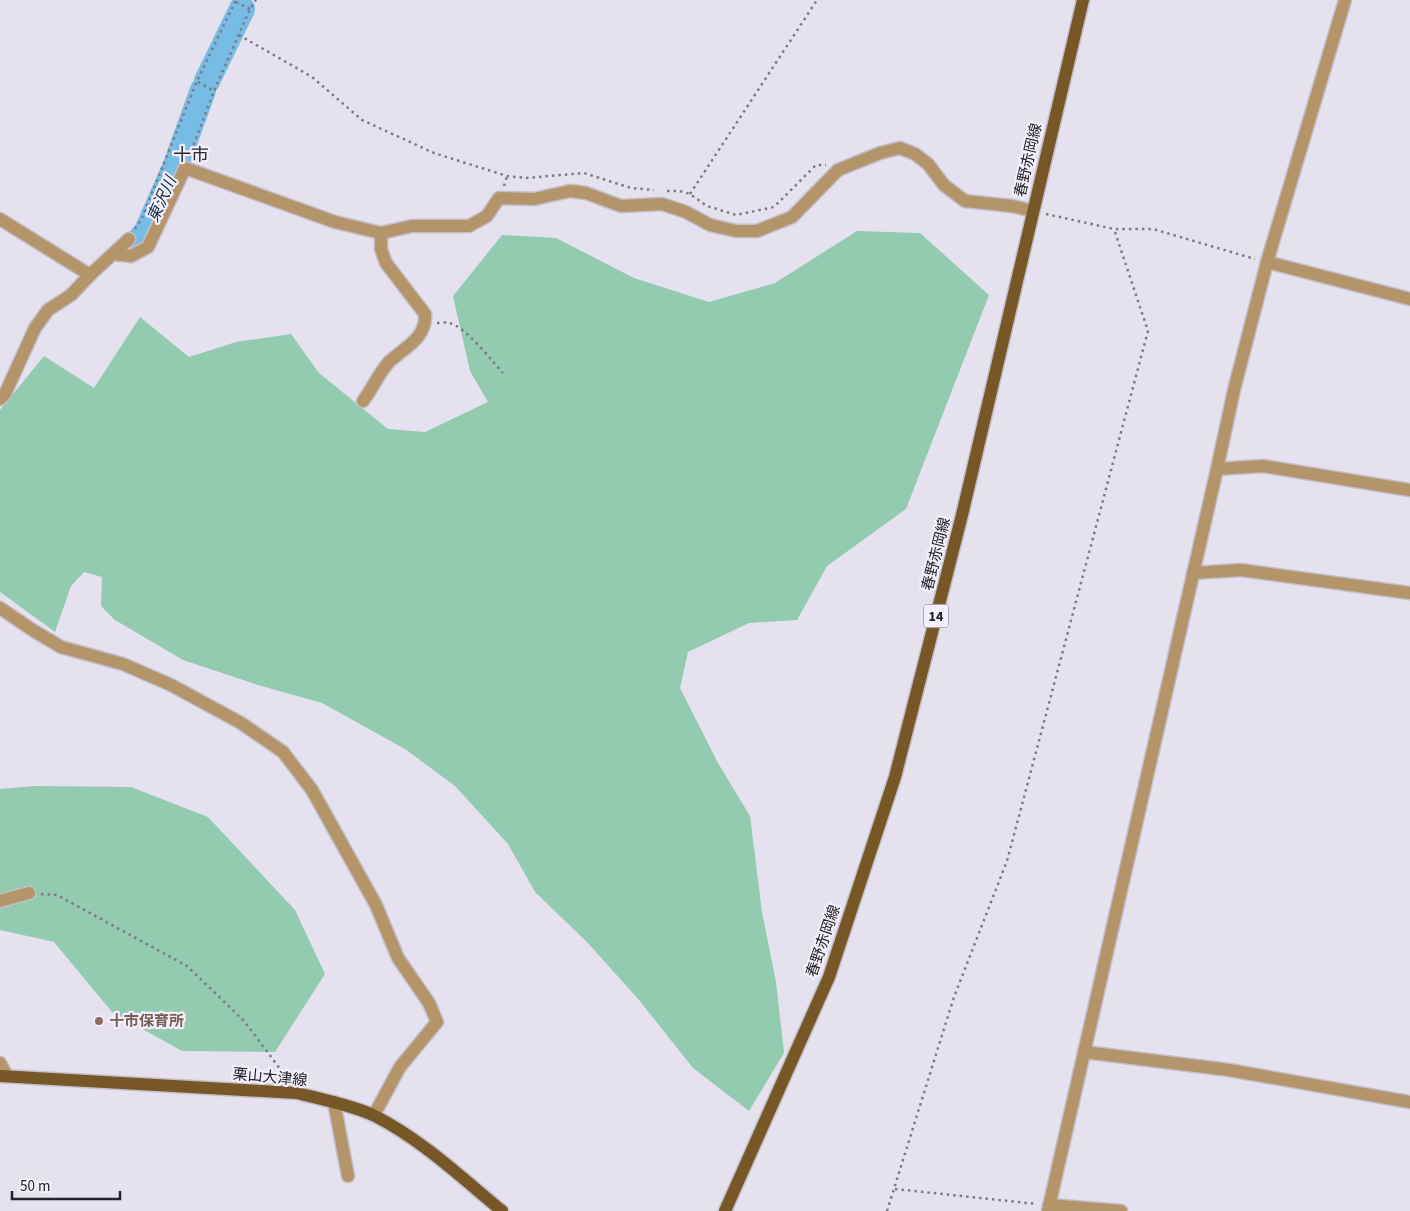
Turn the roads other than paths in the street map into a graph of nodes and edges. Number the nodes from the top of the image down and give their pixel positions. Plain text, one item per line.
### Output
1 (1083, 0) edge
2 (1345, 0) edge
3 (1033, 211) junction
4 (0, 218) edge
5 (381, 233) junction
6 (129, 239) road end
7 (114, 254) junction
8 (1267, 262) junction
9 (90, 275) junction
10 (1410, 299) edge
11 (0, 399) edge
12 (363, 402) dead end
13 (1217, 469) junction
14 (1410, 490) edge
15 (1193, 573) junction
16 (1410, 593) edge
17 (0, 608) edge
18 (29, 893) dead end
19 (0, 901) edge
20 (1084, 1052) junction
21 (0, 1063) edge
22 (3, 1076) edge
23 (334, 1102) junction
24 (1410, 1102) edge
25 (374, 1115) junction
26 (348, 1176) dead end
27 (1048, 1208) edge
28 (502, 1211) edge
29 (725, 1211) edge
30 (1121, 1211) edge

1 - 3 main road, 春野赤岡線 / 14
2 - 8 street
3 - 5 street
3 - 29 main road, 春野赤岡線 / 14
4 - 9 street
5 - 7 street
5 - 12 street
6 - 7 street
7 - 9 street
8 - 10 street
8 - 13 street
9 - 11 street
13 - 14 street
13 - 15 street
15 - 16 street
15 - 20 street
17 - 25 street
18 - 19 street
20 - 24 street
20 - 27 street
21 - 22 street
22 - 23 main road, 栗山大津線
23 - 25 main road, 栗山大津線
23 - 26 street
25 - 28 main road, 栗山大津線
27 - 30 street

